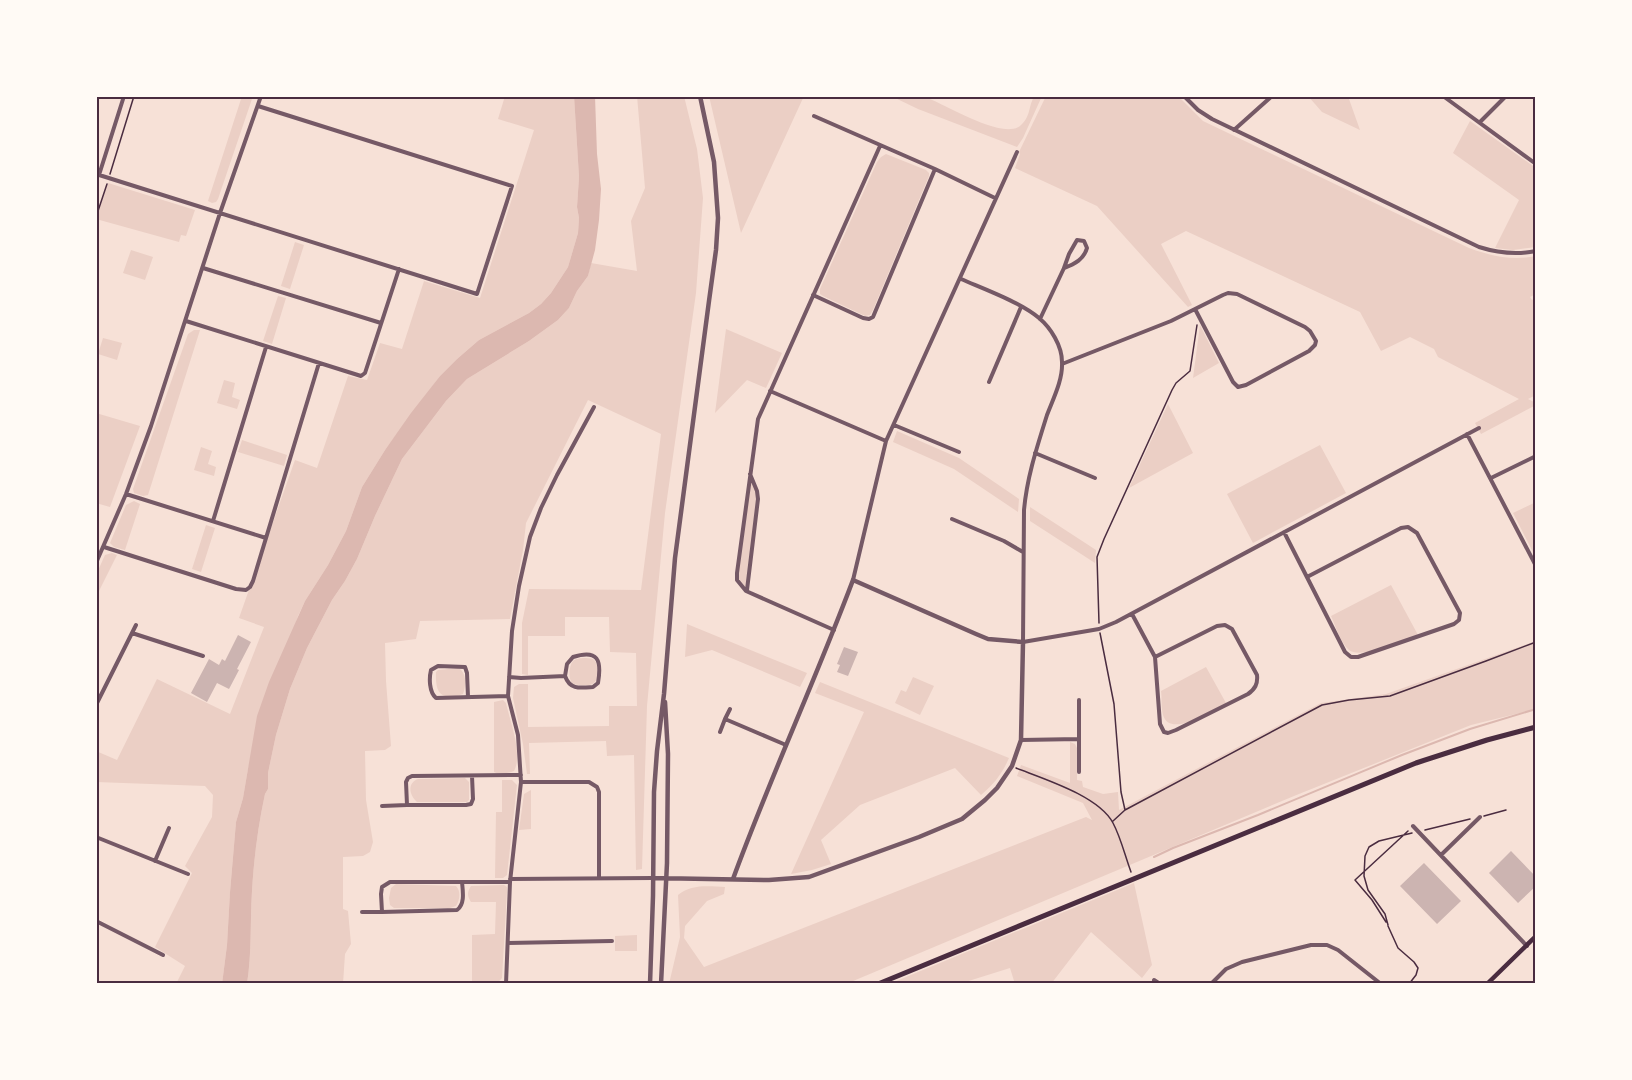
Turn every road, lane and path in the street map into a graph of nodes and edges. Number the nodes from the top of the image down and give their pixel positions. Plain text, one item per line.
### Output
1 (124, 96) edge
2 (134, 96) edge
3 (261, 96) edge
4 (700, 96) edge
5 (1184, 96) edge
6 (1272, 96) edge
7 (1443, 96) edge
8 (1506, 96) edge
9 (258, 106) junction
10 (814, 117) dead end
11 (1480, 122) junction
12 (1234, 130) junction
13 (880, 146) junction
14 (1017, 152) dead end
15 (1536, 164) edge
16 (935, 170) junction
17 (97, 174) edge
18 (109, 177) junction
19 (995, 198) junction
20 (220, 213) junction
21 (96, 217) edge
22 (1536, 251) edge
23 (203, 268) junction
24 (1064, 268) junction
25 (399, 269) junction
26 (961, 279) junction
27 (813, 295) junction
28 (1021, 307) junction
29 (1195, 309) junction
30 (1198, 315) junction
31 (1040, 319) junction
32 (186, 321) junction
33 (381, 323) junction
34 (266, 347) junction
35 (319, 363) junction
36 (1062, 364) junction
37 (989, 382) dead end
38 (770, 391) junction
39 (594, 406) dead end
40 (894, 425) junction
41 (1479, 428) dead end
42 (1467, 434) junction
43 (886, 441) junction
44 (959, 452) dead end
45 (1035, 453) junction
46 (1536, 456) edge
47 (750, 472) junction
48 (1095, 478) dead end
49 (1491, 478) junction
50 (126, 494) junction
51 (952, 519) dead end
52 (213, 521) junction
53 (1284, 532) junction
54 (266, 538) junction
55 (104, 547) junction
56 (1023, 552) junction
57 (96, 563) edge
58 (1536, 566) edge
59 (1307, 577) junction
60 (853, 580) junction
61 (746, 591) junction
62 (1132, 614) junction
63 (136, 625) dead end
64 (1099, 629) junction
65 (834, 630) junction
66 (132, 633) junction
67 (1023, 642) junction
68 (1536, 642) edge
69 (203, 656) dead end
70 (1155, 657) junction
71 (565, 676) junction
72 (509, 677) junction
73 (664, 694) junction
74 (508, 696) junction
75 (468, 697) junction
76 (1079, 700) dead end
77 (96, 705) edge
78 (730, 709) dead end
79 (725, 719) junction
80 (1536, 727) edge
81 (720, 732) dead end
82 (1079, 739) junction
83 (1021, 740) junction
84 (786, 745) junction
85 (1012, 766) junction
86 (1078, 772) dead end
87 (472, 776) junction
88 (521, 776) junction
89 (521, 782) junction
90 (407, 805) junction
91 (382, 806) dead end
92 (1125, 810) junction
93 (1506, 810) dead end
94 (1480, 817) junction
95 (1113, 821) junction
96 (1413, 826) joint
97 (169, 828) dead end
98 (1418, 831) junction
99 (1404, 835) junction
100 (96, 837) edge
101 (1441, 855) junction
102 (155, 861) junction
103 (1364, 871) junction
104 (1131, 873) dead end
105 (188, 874) dead end
106 (599, 877) junction
107 (653, 878) junction
108 (667, 878) junction
109 (733, 879) junction
110 (510, 881) junction
111 (462, 882) junction
112 (362, 912) dead end
113 (382, 912) junction
114 (96, 921) edge
115 (1388, 925) junction
116 (1536, 936) edge
117 (612, 940) dead end
118 (508, 943) junction
119 (1527, 946) junction
120 (163, 955) dead end
121 (1154, 980) dead end
122 (506, 984) edge
123 (650, 984) edge
124 (661, 984) edge
125 (878, 984) edge
126 (1160, 984) edge
127 (1211, 984) edge
128 (1381, 984) edge
129 (1409, 984) edge
130 (1487, 984) edge

1 - 17 street
2 - 18 path
3 - 9 street
4 - 73 street
5 - 12 street
6 - 12 street
7 - 11 street
8 - 11 street
9 - 20 street
9 - 25 street
10 - 13 street
11 - 15 street
12 - 22 street
13 - 16 street
13 - 27 street
14 - 19 street
16 - 19 street
16 - 27 street
17 - 18 street
18 - 20 street
18 - 21 path
19 - 26 street
20 - 23 street
20 - 25 street
23 - 32 street
23 - 33 street
24 - 24 street
24 - 31 street
25 - 33 street
26 - 28 street
26 - 40 street
27 - 38 street
28 - 31 street
28 - 37 street
29 - 30 street
29 - 30 street
29 - 36 street
30 - 64 path
31 - 36 street
32 - 34 street
32 - 50 street
33 - 35 street
34 - 35 street
34 - 52 street
35 - 54 street
36 - 45 street
38 - 43 street
38 - 47 street
39 - 72 street
40 - 43 street
40 - 44 street
41 - 42 street
42 - 49 street
42 - 53 street
43 - 60 street
45 - 48 street
45 - 56 street
46 - 49 street
47 - 61 street
47 - 61 street
49 - 58 street
50 - 52 street
50 - 55 street
51 - 56 street
52 - 54 street
53 - 59 street
53 - 62 street
54 - 55 street
55 - 57 street
56 - 67 street
59 - 59 street
60 - 65 street
60 - 67 street
61 - 65 street
62 - 64 street
62 - 70 street
63 - 66 street
64 - 67 street
64 - 92 path
65 - 84 street
66 - 69 street
66 - 77 street
67 - 83 street
68 - 92 path
70 - 70 street
71 - 71 street
71 - 72 street
72 - 74 street
73 - 107 street
73 - 108 street
74 - 75 street
74 - 88 street
75 - 75 street
76 - 82 street
78 - 79 street
79 - 81 street
79 - 84 street
80 - 125 main road
82 - 83 street
82 - 86 street
83 - 85 street
84 - 109 street
85 - 95 path
85 - 109 street
87 - 88 street
87 - 90 street
87 - 90 street
88 - 89 street
89 - 106 street
89 - 110 street
90 - 91 street
92 - 95 path
93 - 94 path
94 - 98 path
94 - 101 street
95 - 104 path
96 - 98 street
96 - 99 path
97 - 102 street
98 - 99 path
98 - 101 street
99 - 103 path
99 - 103 path
100 - 102 street
101 - 119 street
102 - 105 street
103 - 115 path
103 - 115 path
106 - 107 street
106 - 110 street
107 - 108 street
107 - 123 street
108 - 109 street
108 - 124 street
110 - 111 street
110 - 118 street
111 - 113 street
111 - 113 street
112 - 113 street
114 - 120 street
115 - 129 path
116 - 119 main road
117 - 118 street
118 - 122 street
119 - 130 main road
121 - 126 street
127 - 128 street

